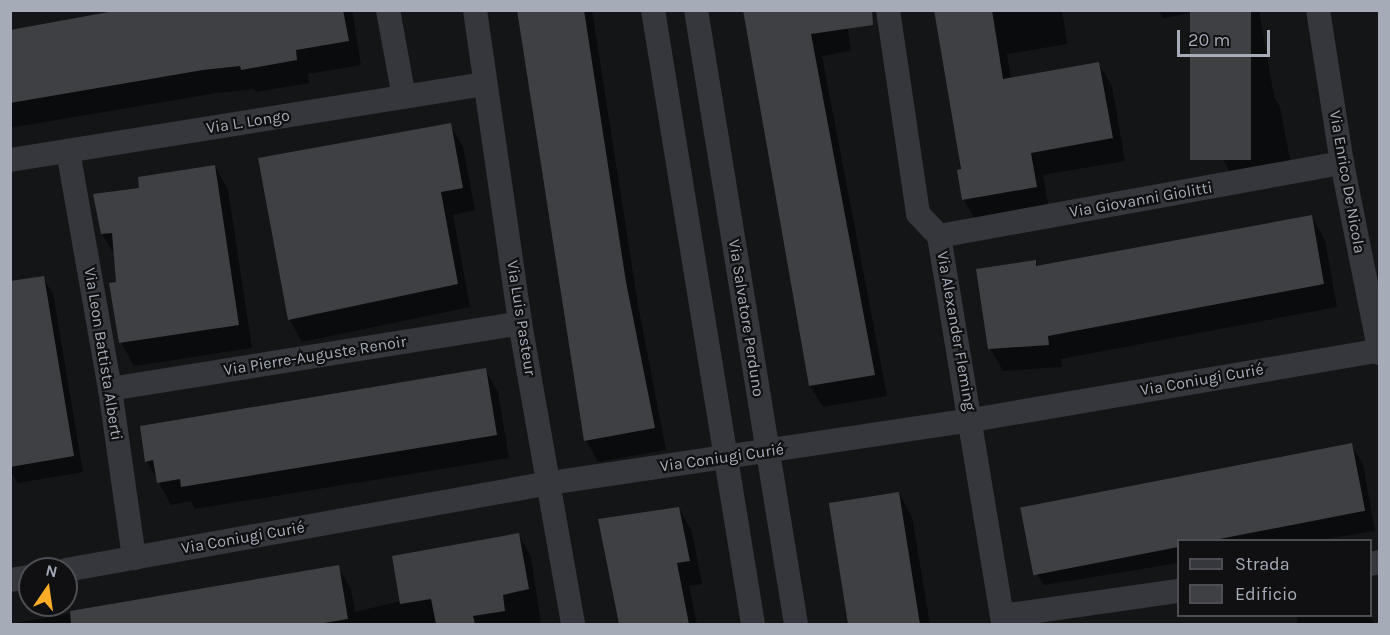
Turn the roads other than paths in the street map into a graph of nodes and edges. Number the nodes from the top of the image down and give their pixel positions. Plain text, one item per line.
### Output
1 (388, 10) edge
2 (474, 10) edge
3 (653, 10) edge
4 (696, 10) edge
5 (888, 10) edge
6 (1318, 10) edge
7 (485, 84) junction
8 (404, 97) junction
9 (68, 151) junction
10 (10, 160) edge
11 (1342, 163) junction
12 (939, 236) junction
13 (520, 323) junction
14 (1379, 351) edge
15 (110, 389) junction
16 (972, 420) junction
17 (767, 452) junction
18 (726, 456) junction
19 (549, 483) junction
20 (134, 558) junction
21 (78, 568) edge
22 (1177, 591) edge
23 (1002, 620) edge
24 (573, 624) edge
25 (753, 624) edge
26 (796, 624) edge

1 - 8 street
2 - 7 street, Via Luis Pasteur
3 - 18 street
4 - 17 street, Via Salvatore Perduno
5 - 12 street, Via Alexander Fleming
6 - 11 street, Via Enrico De Nicola
7 - 8 street, Via L. Longo
7 - 13 street, Via Luis Pasteur
8 - 9 street, Via L. Longo
9 - 10 street, Via L. Longo
9 - 15 street, Via Leon Battista Alberti
11 - 12 street, Via Giovanni Giolitti
11 - 14 street, Via Enrico De Nicola
12 - 16 street, Via Alexander Fleming
13 - 15 street, Via Pierre-Auguste Renoir
13 - 19 street, Via Luis Pasteur
14 - 16 street, Via Coniugi Curié
15 - 20 street, Via Leon Battista Alberti
16 - 17 street, Via Coniugi Curié
16 - 23 street, Via Alexander Fleming
17 - 18 street, Via Coniugi Curié
17 - 26 street, Via Salvatore Perduno
18 - 19 street, Via Coniugi Curié
18 - 25 street
19 - 20 street, Via Coniugi Curié
19 - 24 street, Via Luis Pasteur
20 - 21 street, Via Coniugi Curié
22 - 23 street

